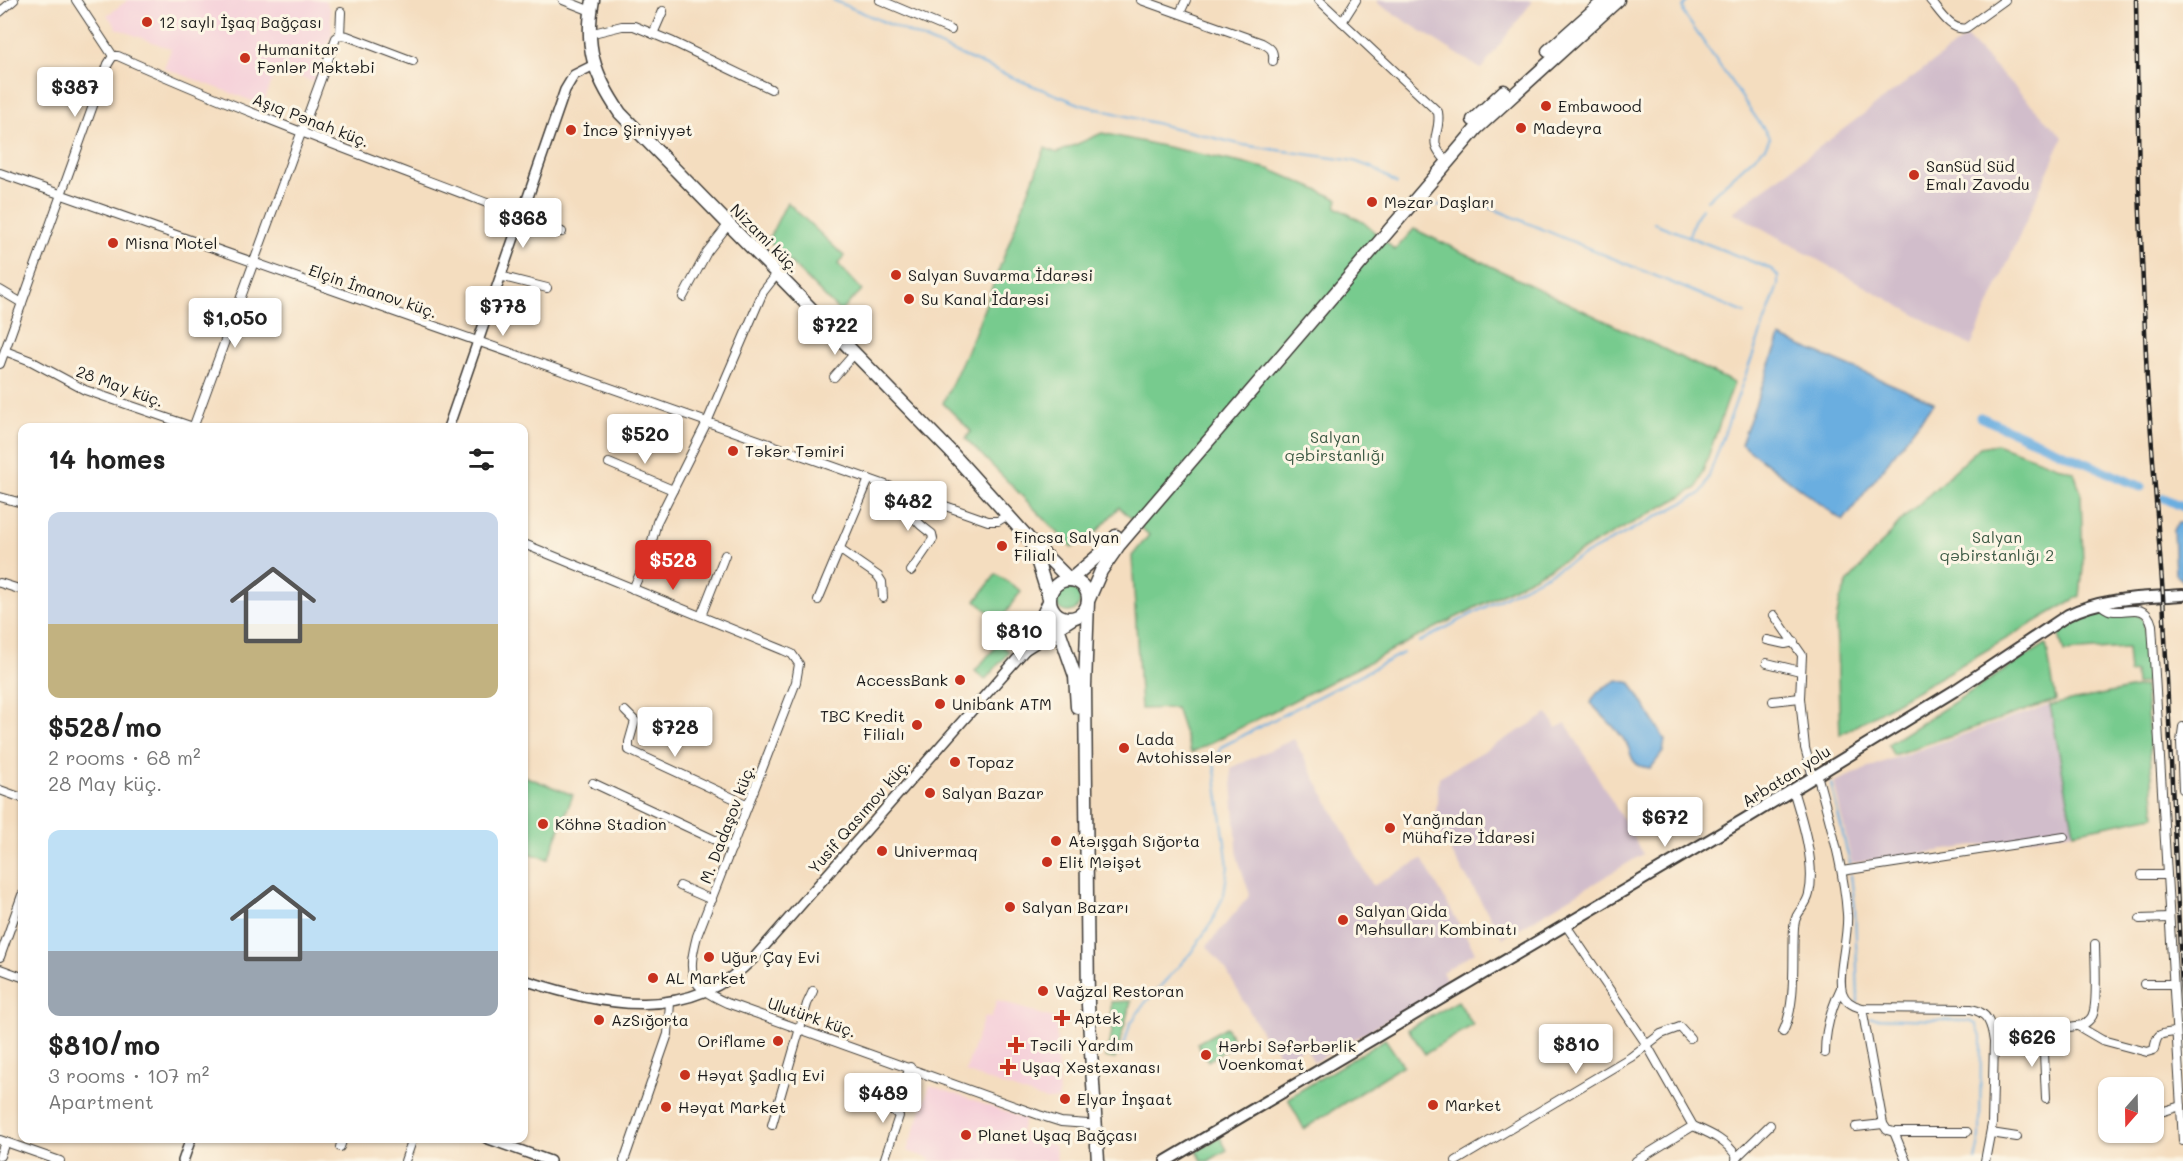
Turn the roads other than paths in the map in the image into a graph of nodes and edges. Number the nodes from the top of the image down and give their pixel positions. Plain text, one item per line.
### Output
1 (14, 0) edge
2 (76, 0) edge
3 (563, 0) edge
4 (880, 0) edge
5 (1141, 0) edge
6 (1186, 0) edge
7 (1319, 0) edge
8 (1356, 0) edge
9 (1605, 0) edge
10 (1618, 0) edge
11 (1930, 0) edge
12 (2006, 0) edge
13 (592, 5) edge
14 (663, 10) dead end
15 (0, 12) edge
16 (341, 12) dead end
17 (1180, 13) junction
18 (1342, 22) junction
19 (951, 30) dead end
20 (589, 34) junction
21 (653, 34) junction
22 (340, 35) junction
23 (113, 56) junction
24 (413, 61) dead end
25 (1273, 61) dead end
26 (594, 64) junction
27 (771, 89) dead end
28 (301, 132) junction
29 (1445, 159) junction
30 (0, 173) edge
31 (61, 195) junction
32 (521, 216) junction
33 (728, 225) junction
34 (562, 232) dead end
35 (253, 262) junction
36 (777, 274) junction
37 (500, 276) junction
38 (547, 288) dead end
39 (0, 290) edge
40 (683, 297) dead end
41 (22, 303) junction
42 (477, 342) junction
43 (5, 351) junction
44 (855, 353) junction
45 (0, 364) edge
46 (834, 377) dead end
47 (706, 422) junction
48 (182, 423) edge
49 (195, 423) edge
50 (450, 423) edge
51 (609, 463) dead end
52 (869, 478) junction
53 (673, 490) junction
54 (916, 495) junction
55 (0, 497) edge
56 (18, 502) edge
57 (1008, 515) junction
58 (1031, 541) junction
59 (528, 546) edge
60 (839, 549) junction
61 (725, 555) dead end
62 (911, 571) dead end
63 (1070, 580) junction
64 (0, 583) edge
65 (18, 589) edge
66 (633, 589) junction
67 (2183, 595) edge
68 (883, 598) dead end
69 (818, 600) dead end
70 (1088, 601) junction
71 (2100, 603) junction
72 (1051, 604) junction
73 (1774, 615) dead end
74 (701, 616) junction
75 (1079, 616) junction
76 (1059, 629) junction
77 (1767, 640) dead end
78 (1794, 642) junction
79 (1025, 650) junction
80 (1767, 663) dead end
81 (1800, 671) junction
82 (1800, 698) junction
83 (1773, 700) dead end
84 (625, 711) dead end
85 (2183, 727) edge
86 (1815, 776) junction
87 (593, 783) dead end
88 (2183, 789) edge
89 (0, 790) edge
90 (1793, 790) junction
91 (18, 797) edge
92 (748, 806) junction
93 (2064, 837) dead end
94 (732, 848) junction
95 (1842, 871) junction
96 (2166, 874) junction
97 (2142, 875) dead end
98 (680, 886) dead end
99 (712, 900) junction
100 (18, 906) edge
101 (2169, 918) junction
102 (2140, 919) dead end
103 (1565, 924) junction
104 (2095, 944) dead end
105 (0, 957) edge
106 (0, 969) edge
107 (18, 976) edge
108 (528, 981) edge
109 (2144, 984) dead end
110 (2173, 984) junction
111 (1841, 988) junction
112 (813, 991) dead end
113 (706, 992) junction
114 (670, 1002) junction
115 (1862, 1008) junction
116 (2078, 1026) junction
117 (800, 1029) junction
118 (1992, 1029) junction
119 (1783, 1032) dead end
120 (2176, 1032) junction
121 (2032, 1033) junction
122 (1690, 1038) dead end
123 (1647, 1045) junction
124 (1825, 1053) dead end
125 (910, 1067) junction
126 (2046, 1098) dead end
127 (859, 1099) dead end
128 (2181, 1106) junction
129 (894, 1111) junction
130 (2164, 1111) edge
131 (1088, 1124) junction
132 (1883, 1124) junction
133 (772, 1125) dead end
134 (1770, 1125) dead end
135 (1693, 1126) junction
136 (1856, 1127) dead end
137 (1894, 1132) junction
138 (1967, 1132) dead end
139 (1991, 1133) junction
140 (2017, 1137) dead end
141 (2, 1141) edge
142 (2183, 1141) edge
143 (189, 1143) edge
144 (341, 1143) edge
145 (411, 1143) edge
146 (500, 1143) edge
147 (340, 1147) dead end
148 (0, 1156) edge
149 (1737, 1159) edge
150 (60, 1161) edge
151 (183, 1161) edge
152 (405, 1161) edge
153 (550, 1161) edge
154 (624, 1161) edge
155 (884, 1161) edge
156 (1091, 1161) edge
157 (1098, 1161) edge
158 (1166, 1161) edge
159 (1456, 1161) edge
160 (1636, 1161) edge
161 (1905, 1161) edge
162 (1985, 1161) edge

1 - 15 street
2 - 23 street
3 - 13 street, Nizami küç.
4 - 19 street
5 - 17 street
6 - 17 street
7 - 18 street
8 - 18 street
9 - 29 main road
10 - 29 main road
11 - 12 street
13 - 20 main road, Nizami küç.
14 - 21 street
16 - 22 street
17 - 25 street
18 - 29 street
20 - 21 street
20 - 26 main road, Nizami küç.
21 - 27 street
22 - 24 street
22 - 28 street
23 - 28 street, Aşıq Pənah küç.
23 - 31 street
26 - 32 street
26 - 33 main road, Nizami küç.
28 - 32 street, Aşıq Pənah küç.
28 - 35 street
29 - 63 main road
29 - 70 main road
30 - 31 street, Elçin İmanov küç.
31 - 35 street, Elçin İmanov küç.
31 - 41 street
32 - 34 street, Aşıq Pənah küç.
32 - 37 street
33 - 36 main road, Nizami küç.
33 - 40 street
35 - 42 street, Elçin İmanov küç.
35 - 49 street
36 - 44 main road, Nizami küç.
36 - 47 street
37 - 38 street
37 - 42 street
39 - 41 street
41 - 43 street
42 - 47 street, Elçin İmanov küç.
42 - 50 street
43 - 45 street
43 - 48 street, 28 May küç.
44 - 46 street
44 - 57 main road, Nizami küç.
47 - 52 street, Elçin İmanov küç.
47 - 53 street
51 - 53 street
52 - 54 street, Elçin İmanov küç.
52 - 60 street
53 - 66 street
54 - 57 street, Elçin İmanov küç.
54 - 62 street
55 - 56 street
57 - 58 main road, Nizami küç.
58 - 63 main road, Nizami küç.
58 - 72 main road
59 - 66 street
60 - 68 street
60 - 69 street
61 - 74 street
63 - 70 main road
63 - 72 main road
64 - 65 street
66 - 74 street
67 - 71 main road, Arbatan yolu
70 - 75 main road
70 - 157 main road
71 - 86 main road, Arbatan yolu
71 - 96 street
72 - 75 main road
72 - 76 main road
72 - 79 street
73 - 78 street
74 - 92 street, M. Dadaşov küç.
75 - 76 street
76 - 79 street
76 - 131 main road
77 - 78 street
78 - 81 street
79 - 113 street, Yusif Qasımov küç.
80 - 81 street
81 - 82 street
82 - 83 street
82 - 86 street
84 - 92 street
85 - 88 street
86 - 90 main road, Arbatan yolu
86 - 95 street
87 - 94 street
89 - 91 street
90 - 103 main road, Arbatan yolu
90 - 119 street
92 - 94 street, M. Dadaşov küç.
93 - 95 street
94 - 99 street, M. Dadaşov küç.
95 - 111 street
96 - 97 street
96 - 101 street
98 - 99 street
99 - 113 street, M. Dadaşov küç.
100 - 105 street
101 - 102 street
101 - 110 street
103 - 123 street
103 - 158 main road, Arbatan yolu
104 - 116 street
106 - 107 street
108 - 114 street
109 - 110 street
110 - 120 street
111 - 115 street
111 - 124 street
112 - 117 street
113 - 114 street
113 - 117 street, Ulutürk küç.
114 - 154 street
115 - 118 street
115 - 132 street
116 - 120 street
116 - 121 street
117 - 125 street, Ulutürk küç.
117 - 133 street
118 - 121 street
118 - 139 street
120 - 128 street
121 - 126 street
122 - 123 street
123 - 135 street
123 - 159 street
125 - 129 street
125 - 131 street, Ulutürk küç.
127 - 129 street
128 - 130 street
128 - 142 street
129 - 155 street
131 - 156 main road
132 - 136 street
132 - 137 street
134 - 149 street
135 - 149 street
135 - 160 street
137 - 138 street
137 - 161 street
139 - 140 street
139 - 162 street
141 - 148 street
141 - 150 street
143 - 151 street
144 - 147 street
145 - 152 street
146 - 153 street

